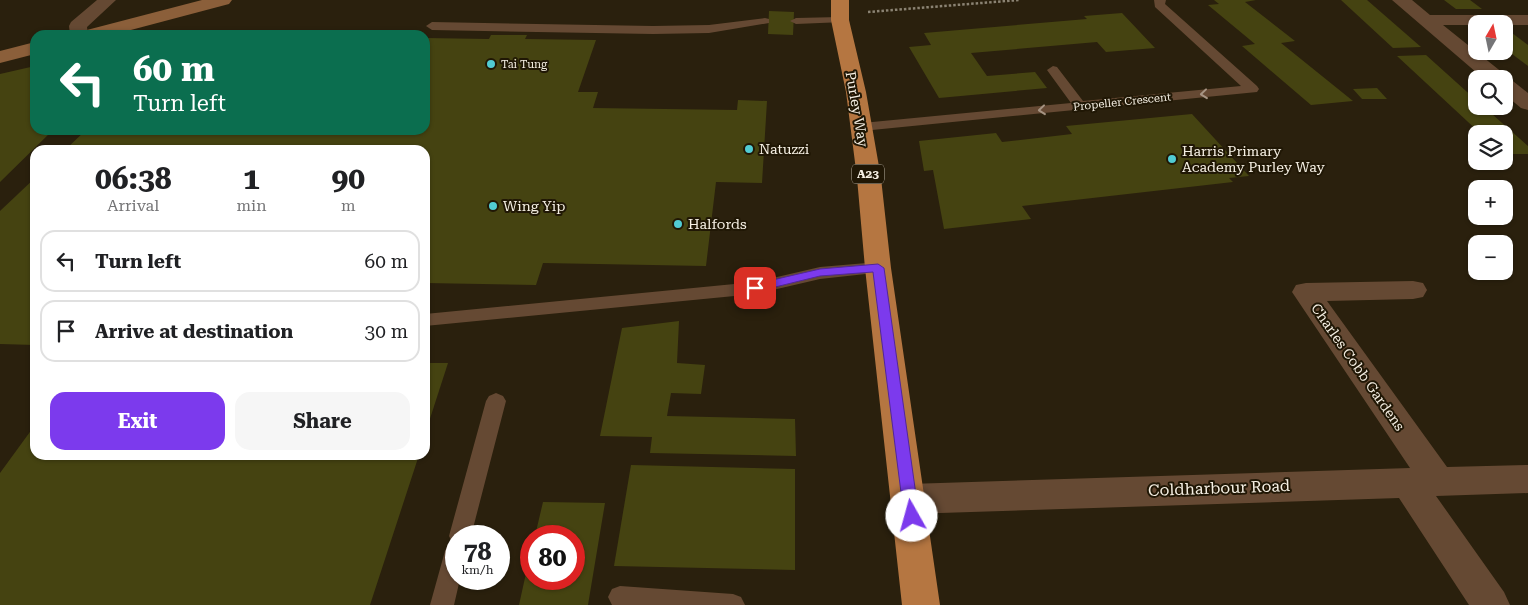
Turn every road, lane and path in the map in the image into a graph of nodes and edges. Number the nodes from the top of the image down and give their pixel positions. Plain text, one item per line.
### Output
1 (107, 0) edge
2 (223, 0) edge
3 (1019, 0) edge
4 (1160, 0) edge
5 (1401, 0) edge
6 (840, 11) edge
7 (1424, 20) junction
8 (1528, 20) edge
9 (764, 21) dead end
10 (796, 21) dead end
11 (432, 26) dead end
12 (78, 30) edge
13 (109, 30) edge
14 (30, 49) edge
15 (0, 57) edge
16 (1052, 70) dead end
17 (1486, 70) edge
18 (1513, 92) edge
19 (1528, 104) edge
20 (1080, 106) junction
21 (862, 127) junction
22 (878, 268) junction
23 (1413, 290) dead end
24 (430, 320) edge
25 (496, 401) dead end
26 (1528, 479) edge
27 (1423, 482) junction
28 (910, 499) junction
29 (463, 525) edge
30 (446, 590) edge
31 (620, 597) dead end
32 (442, 605) edge
33 (733, 605) edge
34 (922, 605) edge
35 (1491, 605) edge

1 - 12 street
2 - 13 main road
3 - 6 path
4 -> 20 lane, Propeller Crescent
5 - 7 street
6 - 10 lane
6 - 21 highway, Purley Way / A23
7 - 8 street
7 - 17 street
9 - 11 lane
14 - 15 main road
16 - 20 lane
18 - 19 street
20 -> 21 lane, Propeller Crescent
21 - 22 highway, Purley Way / A23
22 - 24 lane
22 - 28 highway, Purley Way / A23
23 - 27 street, Charles Cobb Gardens
25 - 29 lane
26 - 27 street, Coldharbour Road
27 - 28 street, Coldharbour Road
27 - 35 street
28 - 34 highway, Purley Way / A23
30 - 32 lane
31 - 33 lane

